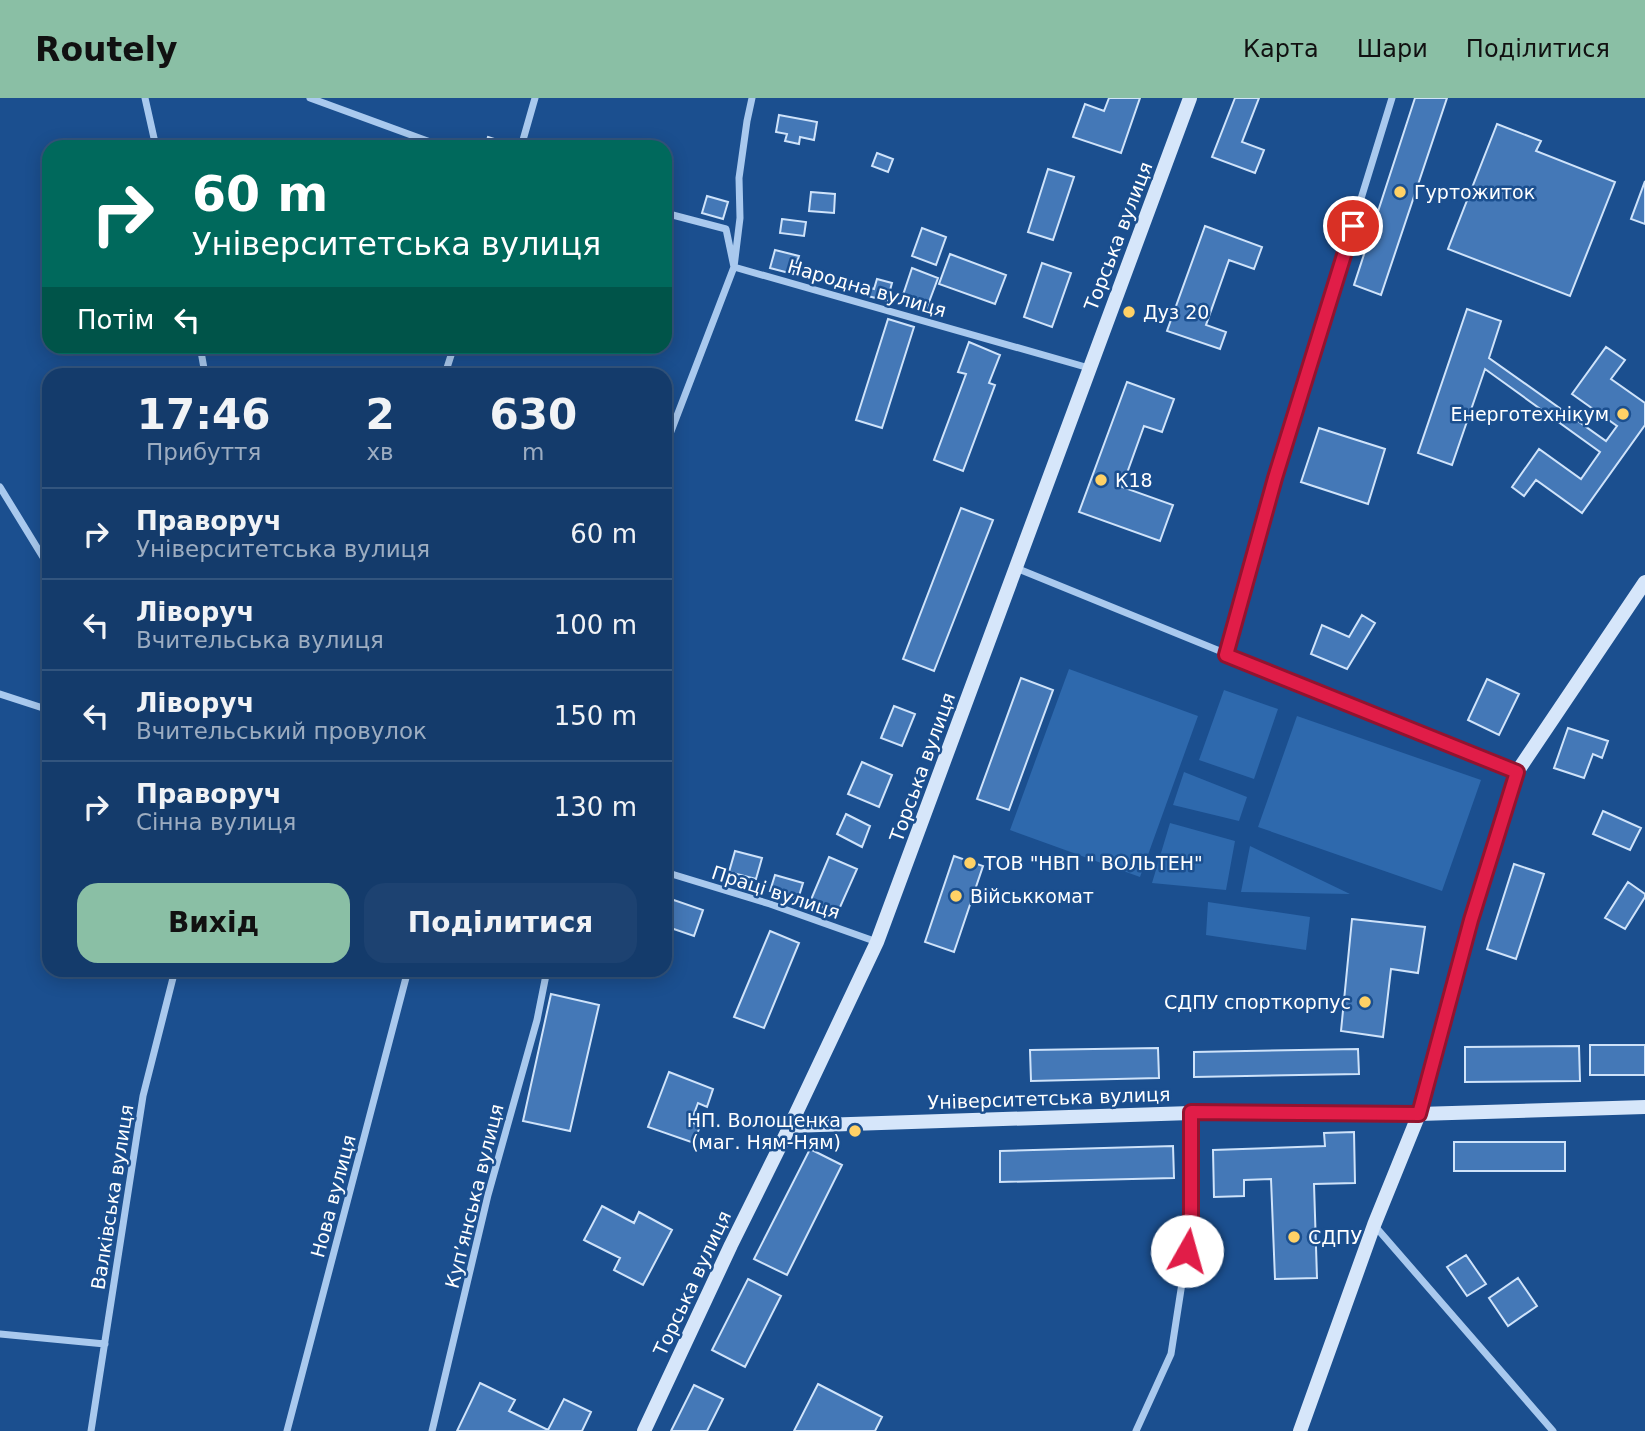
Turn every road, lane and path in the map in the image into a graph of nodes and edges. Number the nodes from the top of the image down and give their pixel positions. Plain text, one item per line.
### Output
1 (145, 98) edge
2 (310, 98) edge
3 (535, 98) edge
4 (752, 98) edge
5 (1190, 98) edge
6 (1392, 98) edge
7 (154, 140) edge
8 (425, 140) edge
9 (523, 140) edge
10 (672, 215) edge
11 (734, 267) junction
12 (1089, 368) junction
13 (672, 429) edge
14 (0, 487) edge
15 (42, 555) edge
16 (1016, 568) junction
17 (1645, 582) edge
18 (1226, 655) junction
19 (0, 694) edge
20 (42, 708) edge
21 (1517, 772) junction
22 (672, 874) edge
23 (877, 943) junction
24 (173, 977) edge
25 (406, 977) edge
26 (546, 977) edge
27 (1645, 1107) edge
28 (1191, 1112) junction
29 (1419, 1114) junction
30 (790, 1126) junction
31 (1374, 1224) junction
32 (0, 1334) edge
33 (105, 1344) junction
34 (91, 1431) edge
35 (287, 1431) edge
36 (432, 1431) edge
37 (644, 1431) edge
38 (1136, 1431) edge
39 (1300, 1431) edge
40 (1553, 1431) edge

1 - 7 street
2 - 8 street
3 - 9 street
4 - 11 street
5 - 12 street, Торська вулиця
6 - 18 street
10 - 11 street
11 - 12 street, Народна вулиця
11 - 13 street
12 - 16 street, Торська вулиця
14 - 15 street
16 - 18 street
16 - 23 street, Торська вулиця
17 - 21 street
18 - 21 street
19 - 20 street
21 - 29 street
22 - 23 street, Праці вулиця
23 - 30 street, Торська вулиця
24 - 33 street, Валківська вулиця
25 - 35 street, Нова вулиця
26 - 36 street, Куп’янська вулиця
27 - 29 street, Університетська вулиця
28 - 29 street, Університетська вулиця
28 - 30 street, Університетська вулиця
28 - 38 street
29 - 31 street
30 - 37 street, Торська вулиця
31 - 39 street
31 - 40 street
32 - 33 street
33 - 34 street, Валківська вулиця

